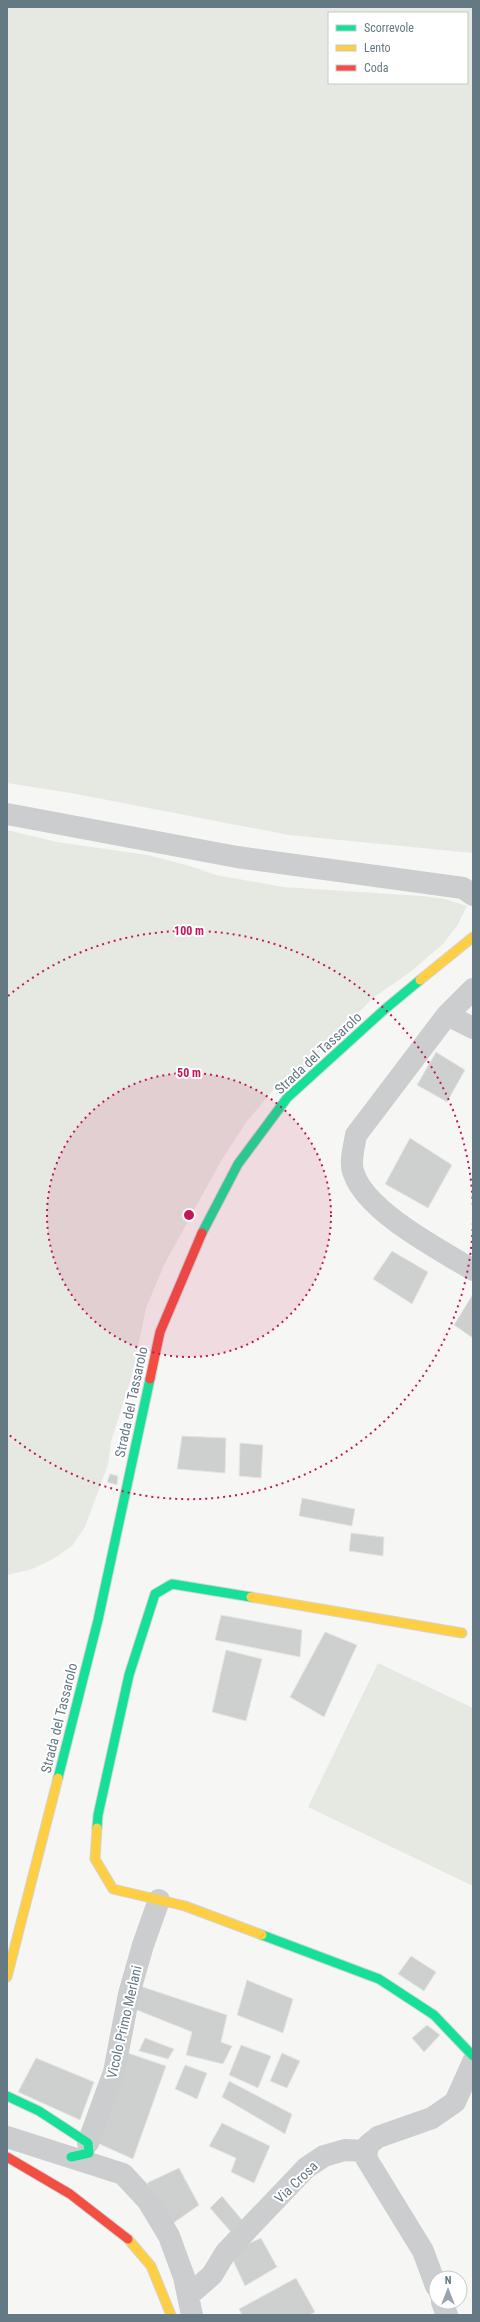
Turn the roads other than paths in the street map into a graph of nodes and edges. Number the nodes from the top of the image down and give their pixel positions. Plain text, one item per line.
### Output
1 (7, 814) edge
2 (473, 895) edge
3 (473, 937) edge
4 (473, 989) edge
5 (447, 1015) junction
6 (473, 1028) edge
7 (473, 1270) edge
8 (462, 1633) dead end
9 (160, 1900) junction
10 (7, 1977) edge
11 (473, 2056) edge
12 (473, 2062) edge
13 (7, 2096) edge
14 (7, 2137) edge
15 (88, 2143) junction
16 (368, 2151) junction
17 (7, 2157) edge
18 (71, 2157) junction
19 (430, 2270) edge
20 (190, 2306) edge
21 (171, 2315) edge

1 - 2 street
3 - 10 main road, Strada del Tassarolo
4 - 5 street
5 - 6 street
5 - 7 street
8 - 9 main road
9 - 11 main road
9 - 15 street, Vicolo Primo Merlani
12 - 16 street
13 - 15 main road
14 - 18 street
15 - 18 main road
16 - 19 street
16 - 20 street, Via Crosa
17 - 21 main road
18 - 20 street

